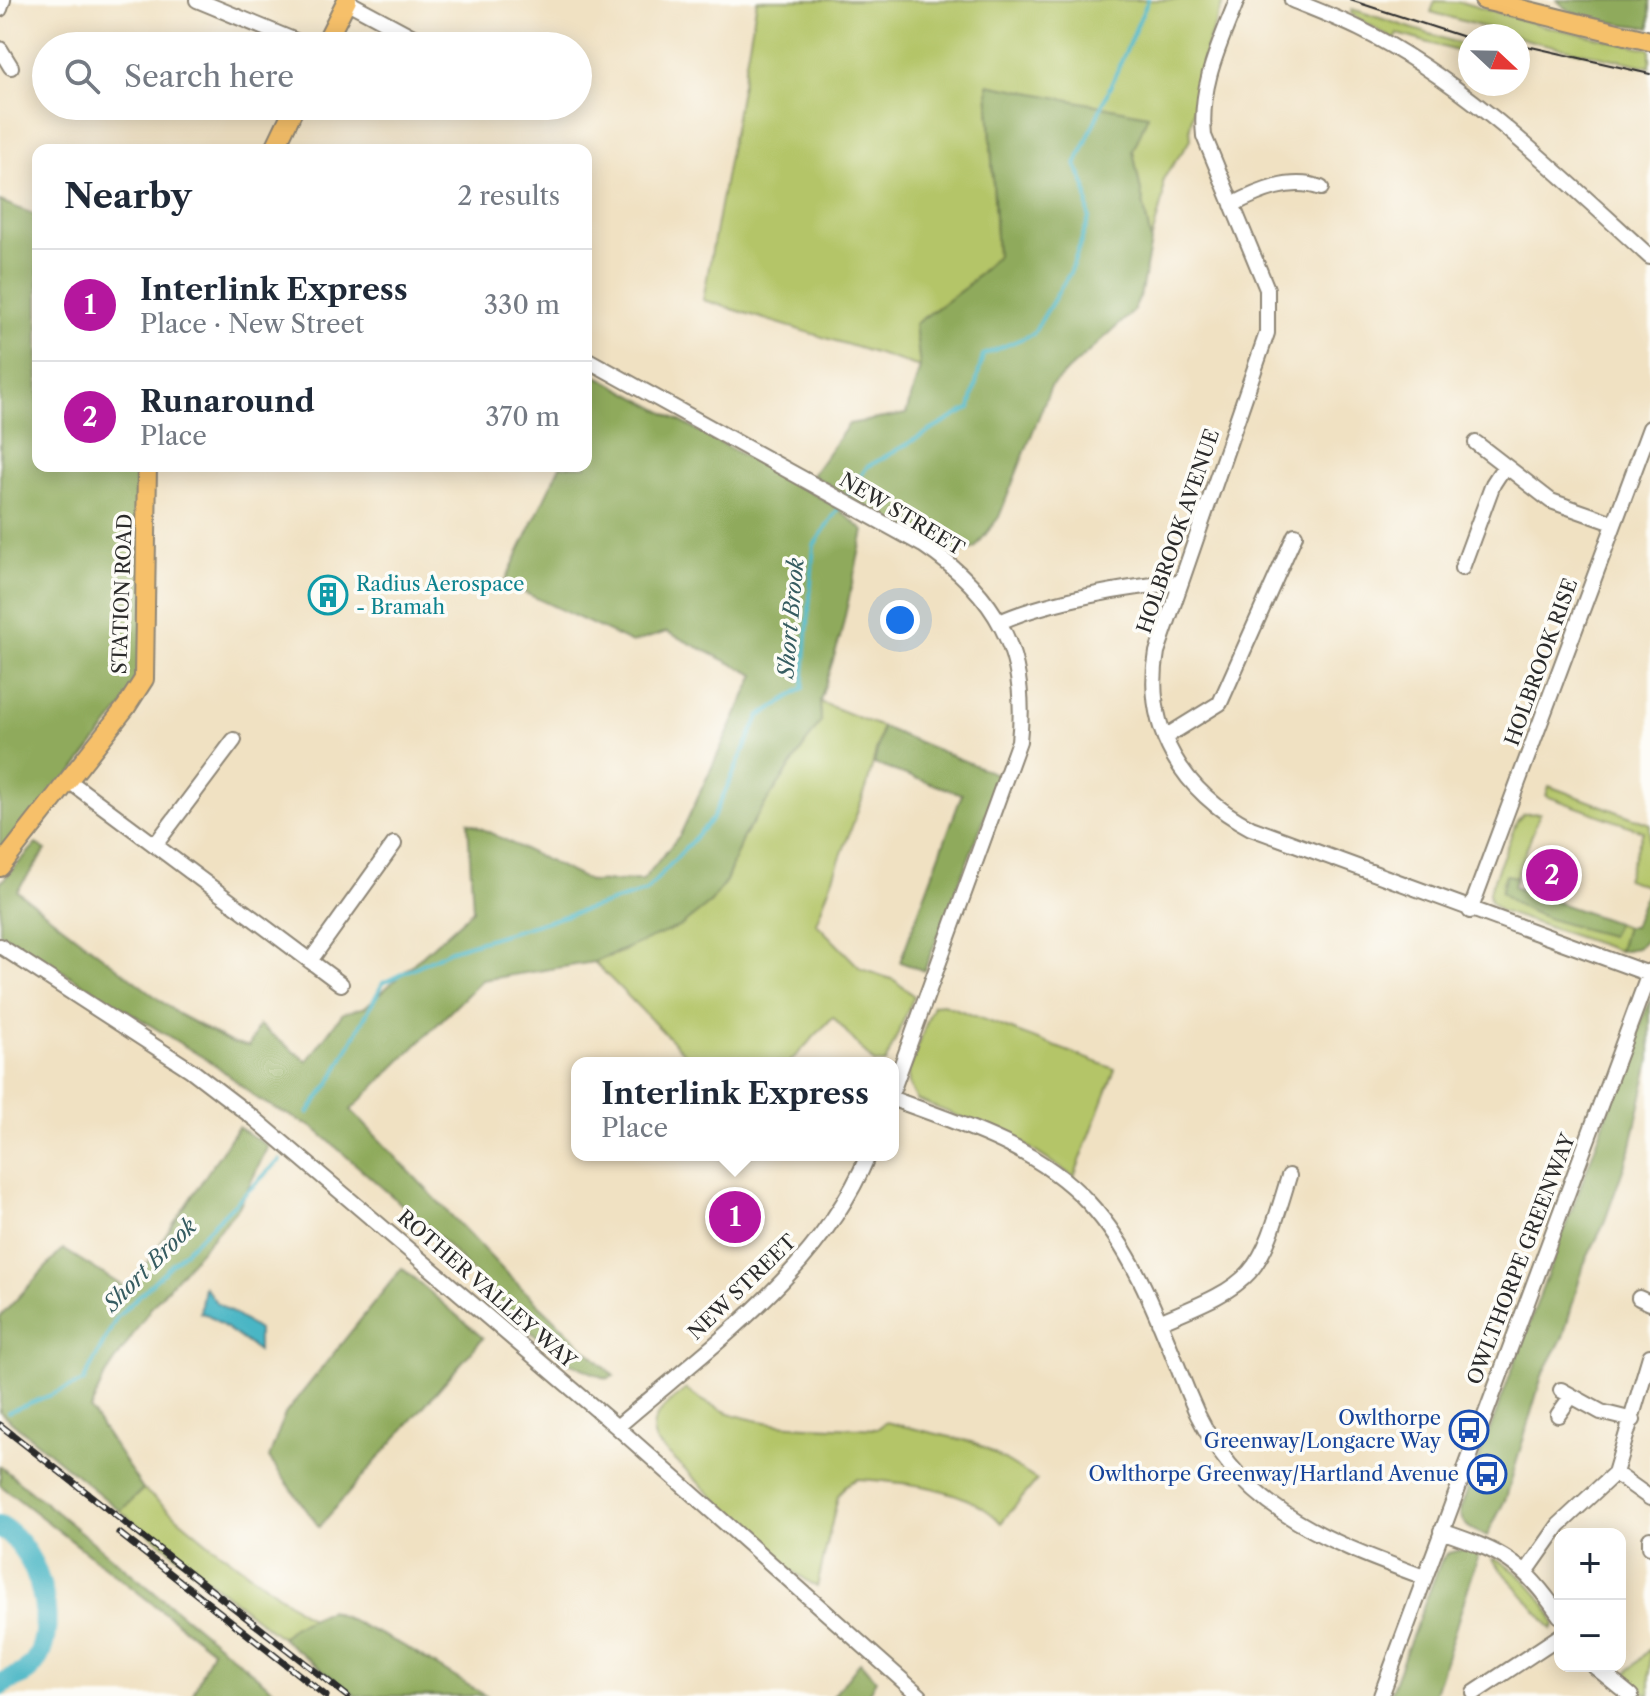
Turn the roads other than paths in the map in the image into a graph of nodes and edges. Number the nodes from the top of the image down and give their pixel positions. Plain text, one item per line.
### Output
1 (3, 0) edge
2 (197, 0) edge
3 (346, 0) edge
4 (1237, 0) edge
5 (1292, 0) edge
6 (1484, 0) edge
7 (1545, 8) edge
8 (0, 9) edge
9 (274, 32) edge
10 (331, 32) edge
11 (404, 32) edge
12 (1650, 41) edge
13 (0, 49) edge
14 (11, 67) dead end
15 (288, 120) edge
16 (277, 144) edge
17 (1321, 188) dead end
18 (1232, 205) junction
19 (1650, 257) edge
20 (592, 362) edge
21 (1650, 428) edge
22 (1476, 443) dead end
23 (1504, 467) junction
24 (147, 472) edge
25 (1613, 523) junction
26 (1295, 535) dead end
27 (1462, 568) dead end
28 (1180, 583) junction
29 (1000, 622) junction
30 (1165, 737) junction
31 (234, 740) dead end
32 (69, 781) junction
33 (394, 844) dead end
34 (155, 845) junction
35 (0, 867) edge
36 (1470, 911) junction
37 (0, 946) edge
38 (310, 961) junction
39 (1650, 973) edge
40 (341, 984) dead end
41 (899, 1072) edge
42 (899, 1101) edge
43 (865, 1161) edge
44 (1289, 1176) dead end
45 (1159, 1322) junction
46 (1650, 1356) edge
47 (1558, 1415) dead end
48 (1633, 1420) junction
49 (617, 1427) junction
50 (1615, 1473) junction
51 (1650, 1498) edge
52 (1441, 1531) junction
53 (1650, 1539) edge
54 (1650, 1547) edge
55 (1526, 1572) junction
56 (1424, 1577) junction
57 (1554, 1608) edge
58 (1554, 1641) edge
59 (1601, 1672) edge
60 (1493, 1690) edge
61 (1474, 1693) dead end
62 (920, 1696) edge
63 (1381, 1696) edge
64 (1631, 1696) edge

1 - 8 street
2 - 9 street
3 - 10 main road
3 - 11 street
4 - 18 street, HOLBROOK AVENUE
5 - 19 street
6 - 7 main road
7 - 12 main road
13 - 14 street
15 - 16 main road
17 - 18 street
18 - 28 street, HOLBROOK AVENUE
20 - 29 street, NEW STREET
21 - 25 street, HOLBROOK RISE
22 - 23 street
23 - 25 street
23 - 27 street
24 - 32 main road, STATION ROAD
25 - 36 street, HOLBROOK RISE
26 - 30 street
28 - 29 street
28 - 30 street, HOLBROOK AVENUE
29 - 41 street, NEW STREET
30 - 36 street, HOLBROOK AVENUE
31 - 34 street
32 - 34 street
32 - 35 main road, STATION ROAD
33 - 38 street
34 - 38 street
36 - 39 street, HOLBROOK AVENUE
37 - 49 street, ROTHER VALLEY WAY
38 - 40 street
39 - 52 street, OWLTHORPE GREENWAY
42 - 45 street
43 - 49 street, NEW STREET
44 - 45 street
45 - 56 street
46 - 48 street
47 - 48 street
48 - 50 street
49 - 62 street, ROTHER VALLEY WAY
50 - 51 street
50 - 55 street
52 - 55 street
52 - 56 street, OWLTHORPE GREENWAY
53 - 54 street
55 - 57 street
56 - 63 street, OWLTHORPE GREENWAY
58 - 60 street
59 - 64 street
60 - 61 street

